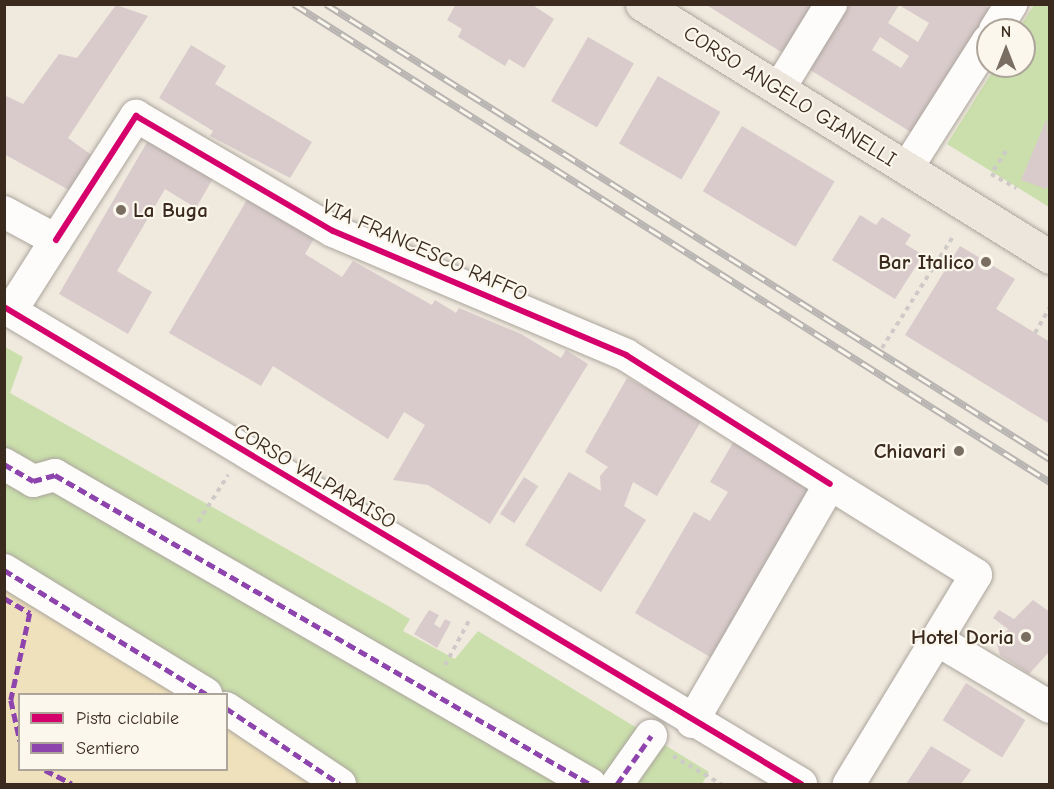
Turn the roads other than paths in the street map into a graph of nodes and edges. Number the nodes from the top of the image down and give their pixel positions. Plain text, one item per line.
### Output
1 (642, 4) edge
2 (831, 4) edge
3 (976, 60) edge
4 (779, 89) junction
5 (907, 168) junction
6 (4, 212) edge
7 (56, 240) junction
8 (1050, 257) edge
9 (8, 309) edge
10 (4, 464) edge
11 (830, 483) junction
12 (4, 570) edge
13 (937, 640) junction
14 (204, 693) edge
15 (1050, 707) edge
16 (228, 709) edge
17 (692, 722) junction
18 (650, 739) road end
19 (758, 773) edge
20 (340, 784) edge
21 (590, 784) edge
22 (617, 784) edge
23 (801, 784) edge
24 (849, 784) edge

1 - 4 main road, CORSO ANGELO GIANELLI
2 - 4 street
3 - 5 street
4 - 5 main road, CORSO ANGELO GIANELLI
5 - 8 main road, CORSO ANGELO GIANELLI
6 - 7 street
7 - 9 street
7 - 11 street, VIA FRANCESCO RAFFO
9 - 17 street, CORSO VALPARAISO
10 - 21 street
11 - 13 street
11 - 17 street
12 - 14 street
13 - 15 street
13 - 24 street
16 - 20 street
17 - 19 street, CORSO VALPARAISO
18 - 22 street
19 - 23 street, CORSO VALPARAISO

